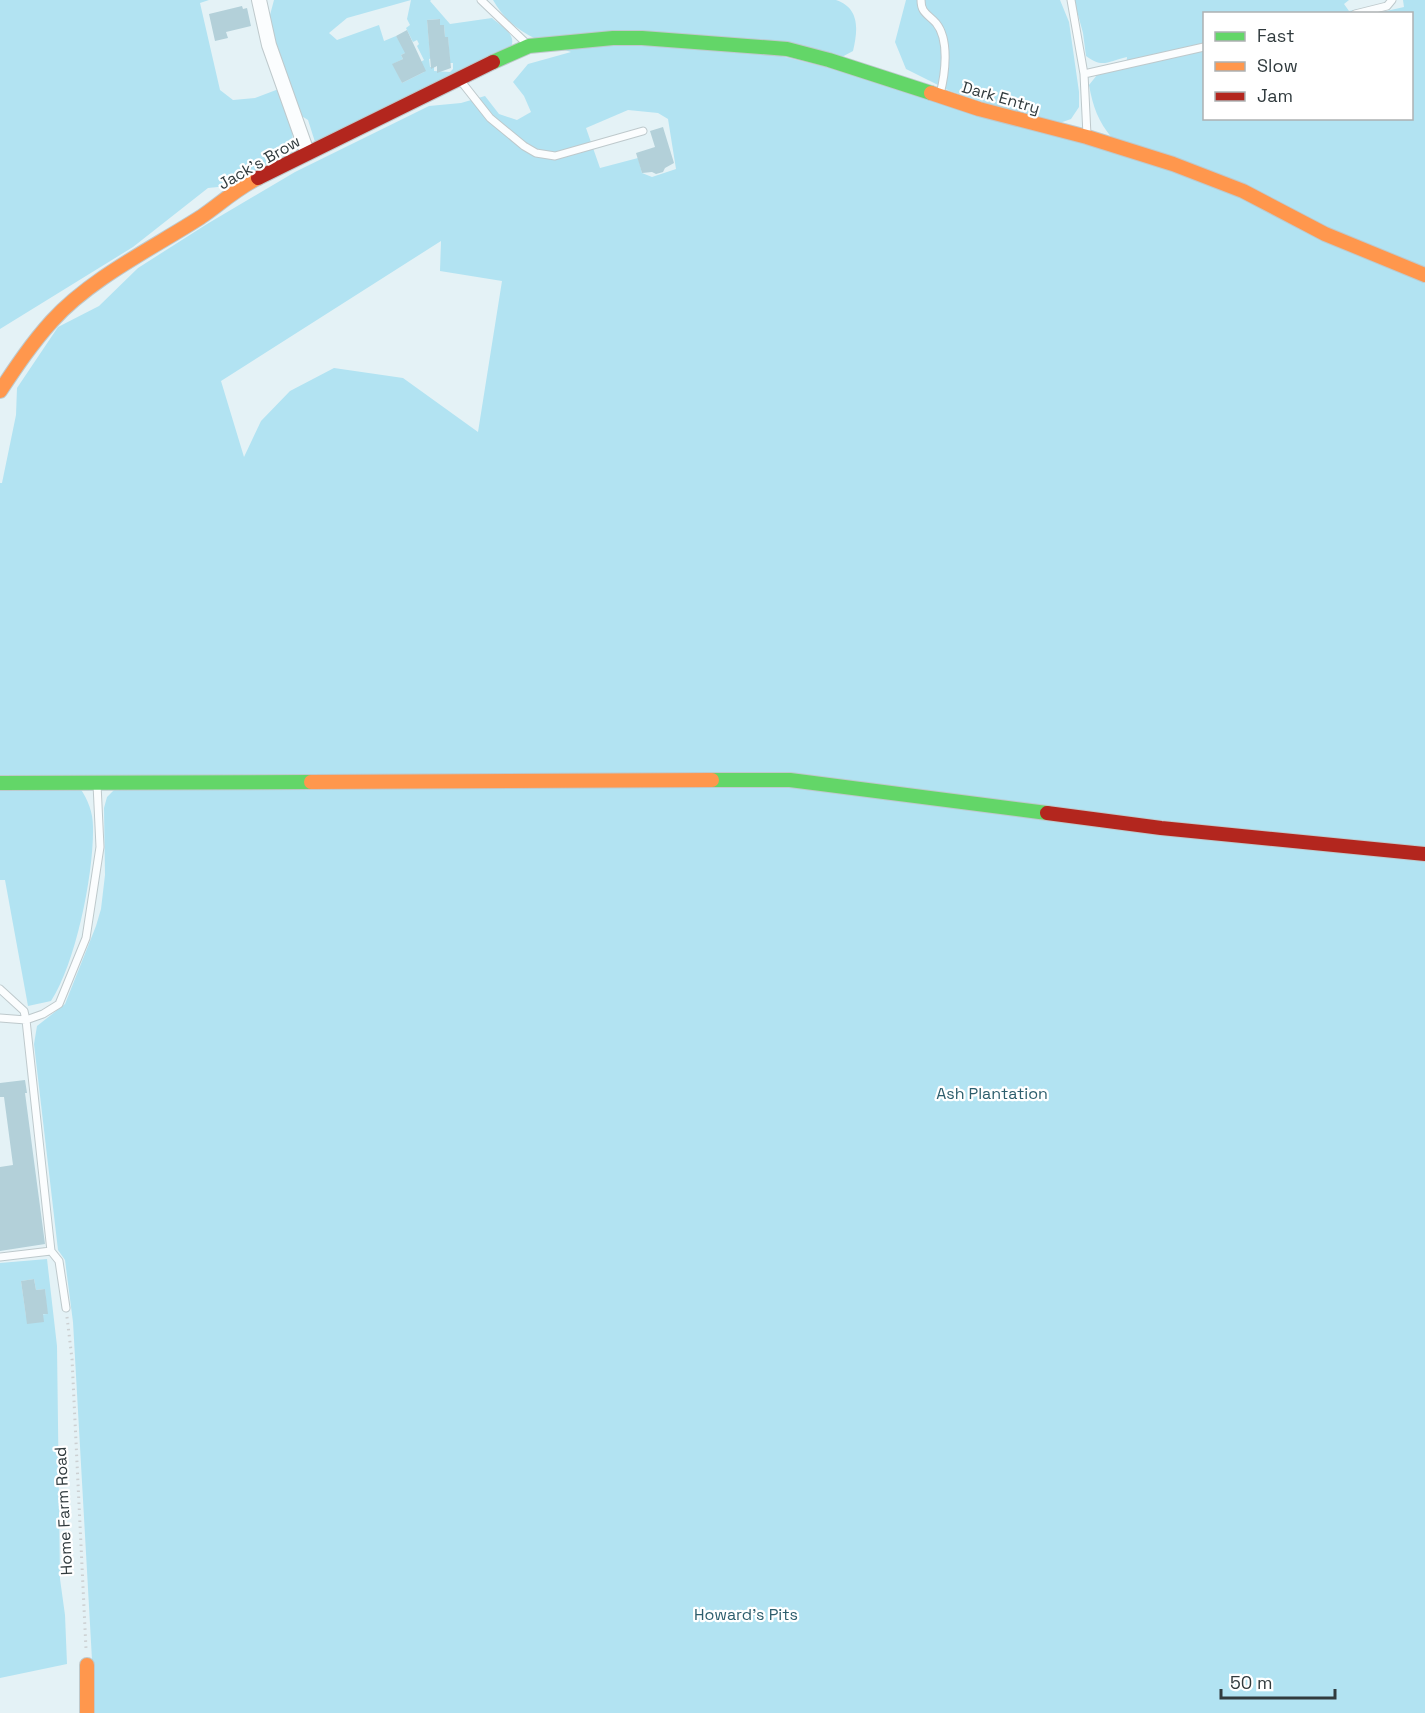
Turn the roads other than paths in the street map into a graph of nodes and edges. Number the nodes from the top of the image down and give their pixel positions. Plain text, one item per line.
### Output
1 (259, 0) edge
2 (481, 0) edge
3 (921, 0) edge
4 (1071, 0) edge
5 (1392, 0) edge
6 (1363, 12) edge
7 (547, 45) joint
8 (529, 46) junction
9 (1203, 47) edge
10 (1084, 74) junction
11 (458, 78) junction
12 (940, 97) junction
13 (643, 131) dead end
14 (1088, 137) junction
15 (307, 152) junction
16 (1425, 275) edge
17 (0, 391) edge
18 (97, 782) junction
19 (0, 783) edge
20 (1425, 854) edge
21 (0, 989) edge
22 (0, 1018) edge
23 (26, 1020) junction
24 (51, 1251) junction
25 (0, 1257) edge
26 (66, 1308) road end
27 (87, 1665) road end
28 (87, 1713) edge

1 - 15 street
2 - 8 lane
3 - 12 lane
4 - 10 lane
5 - 6 lane
7 - 8 street, Jack's Brow
7 - 12 street, Dark Entry
8 - 11 street, Jack's Brow
9 - 10 lane
10 - 14 lane
11 - 13 lane
11 - 15 street, Jack's Brow
12 - 14 street, Dark Entry
14 - 16 street, Dark Entry
15 - 17 street, Jack's Brow
18 - 19 street
18 - 20 street
18 - 23 lane
21 - 23 lane
22 - 23 lane
23 - 24 lane
24 - 25 lane
24 - 26 lane
27 - 28 street

